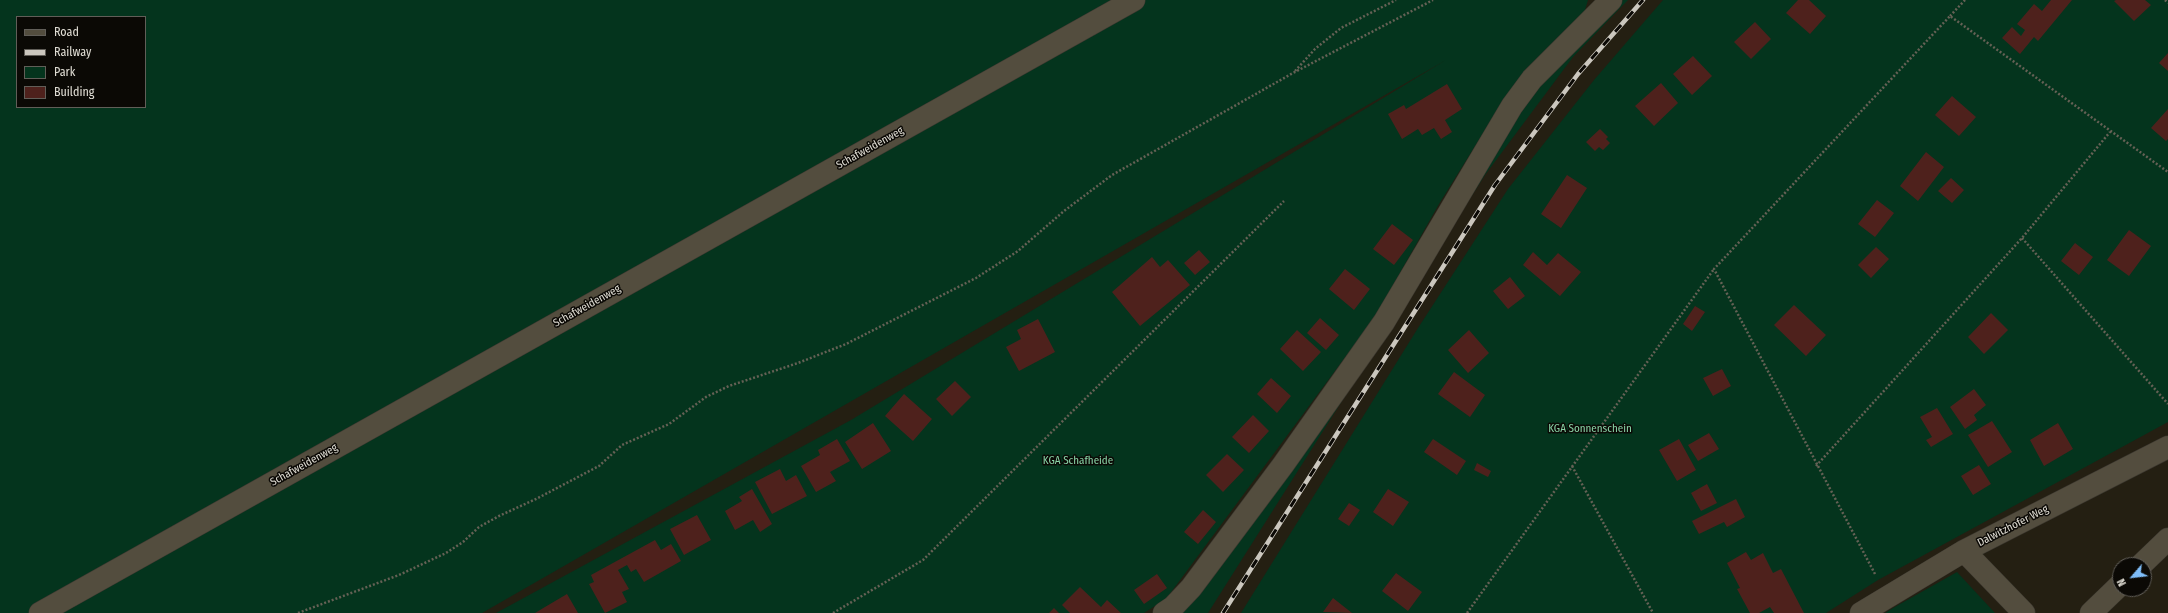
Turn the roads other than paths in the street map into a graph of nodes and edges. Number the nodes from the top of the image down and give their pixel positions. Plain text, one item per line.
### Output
1 (1134, 0) edge
2 (1594, 0) edge
3 (1610, 0) edge
4 (1586, 23) junction
5 (2168, 447) edge
6 (2168, 539) edge
7 (1964, 551) junction
8 (2149, 557) edge
9 (2112, 593) edge
10 (40, 613) edge
11 (1164, 613) edge
12 (1861, 613) edge
13 (2024, 613) edge
14 (2091, 613) edge

1 - 10 street, Schafweidenweg
2 - 4 street
3 - 4 street
4 - 11 street
5 - 7 street, Dalwitzhofer Weg
6 - 8 street
7 - 12 street, Dalwitzhofer Weg
7 - 13 street
9 - 14 street

